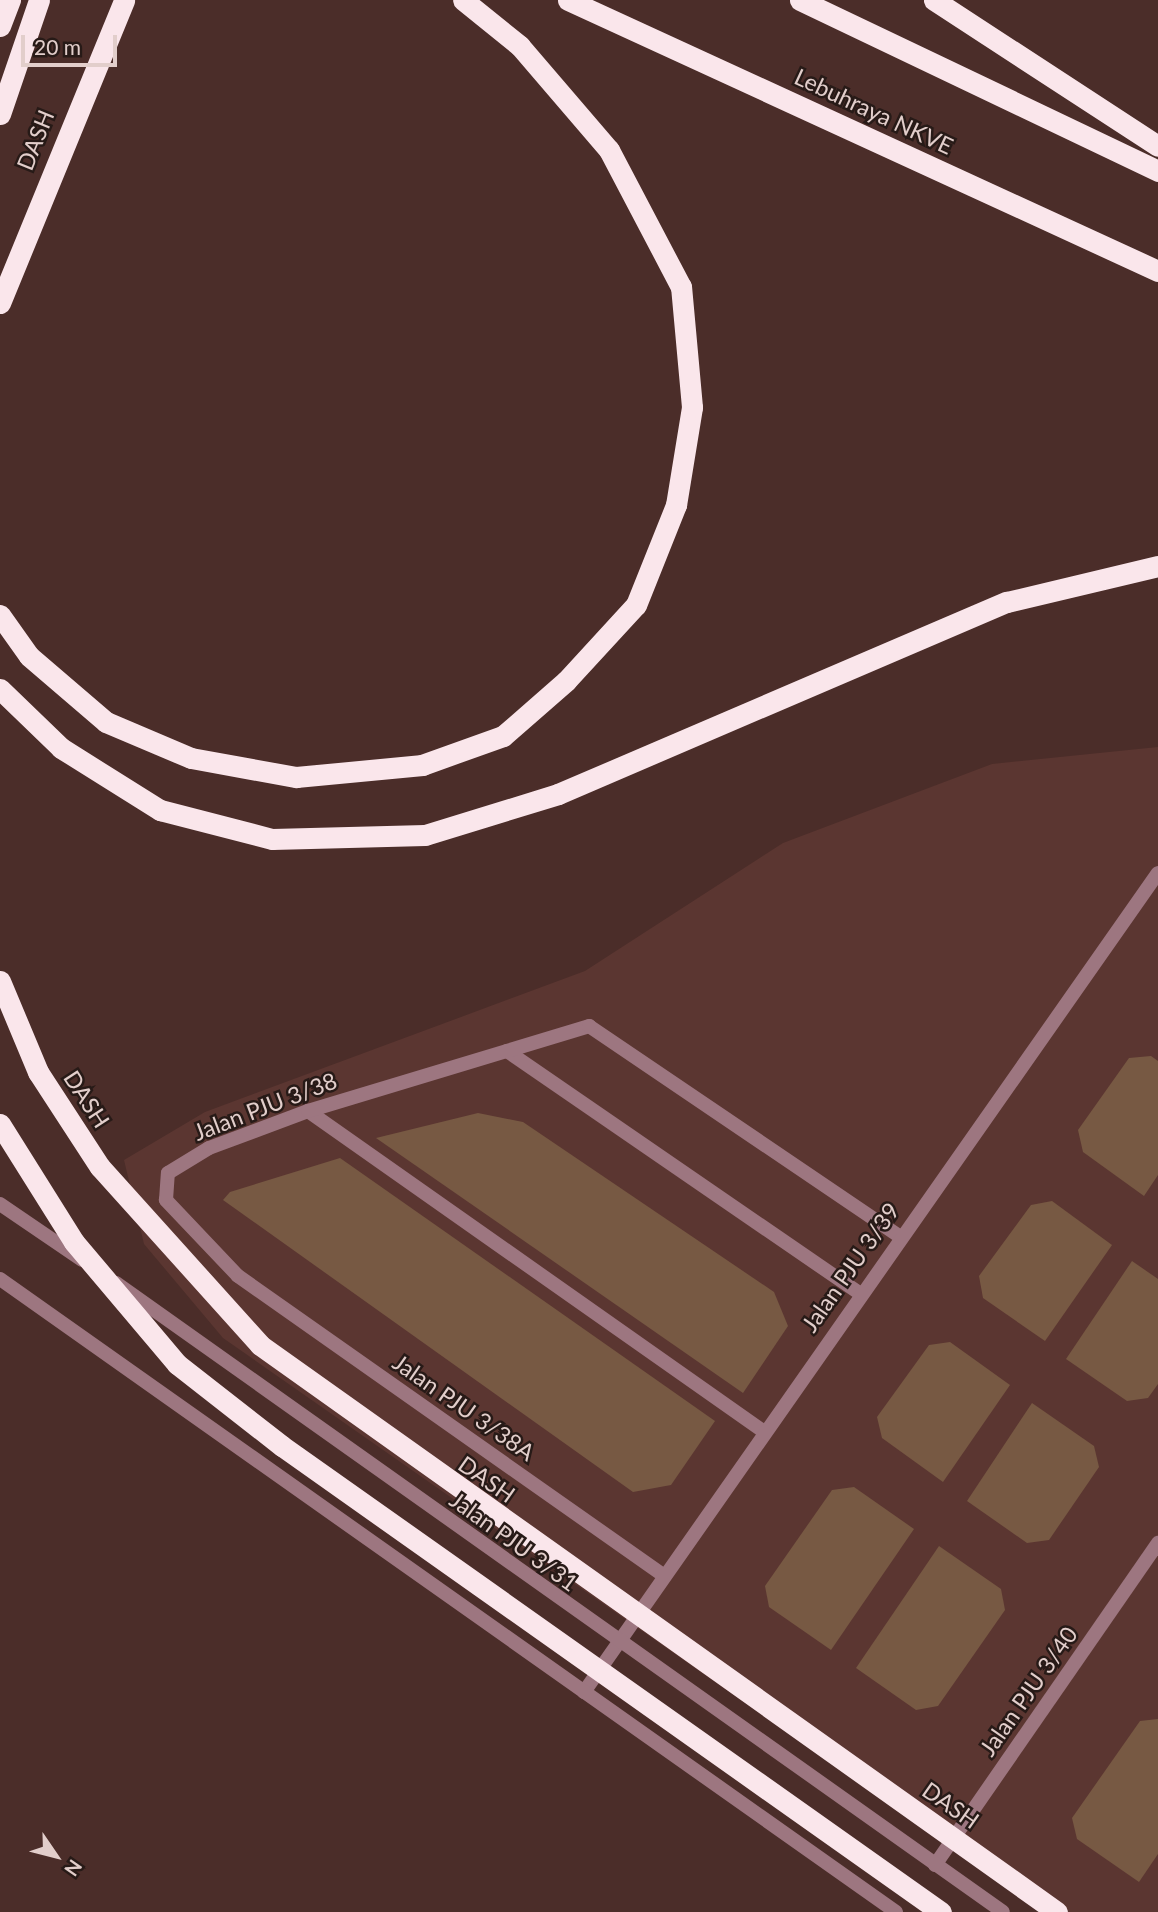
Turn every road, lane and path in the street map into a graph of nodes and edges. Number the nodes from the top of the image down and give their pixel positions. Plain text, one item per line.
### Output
1 (10, 0) edge
2 (39, 0) edge
3 (124, 0) edge
4 (463, 0) edge
5 (568, 0) edge
6 (800, 0) edge
7 (934, 0) edge
8 (0, 26) edge
9 (0, 114) edge
10 (1158, 146) edge
11 (1158, 171) edge
12 (1158, 271) edge
13 (0, 303) edge
14 (1158, 566) edge
15 (0, 615) edge
16 (0, 689) edge
17 (1158, 873) edge
18 (0, 981) edge
19 (507, 1051) junction
20 (308, 1111) junction
21 (0, 1124) edge
22 (0, 1205) edge
23 (899, 1237) junction
24 (238, 1276) joint
25 (0, 1279) edge
26 (859, 1293) junction
27 (763, 1431) junction
28 (1158, 1543) edge
29 (663, 1575) junction
30 (616, 1643) junction
31 (584, 1692) junction
32 (935, 1865) junction
33 (896, 1912) edge
34 (940, 1912) edge
35 (1003, 1912) edge
36 (1057, 1912) edge

1 - 8 highway
2 - 9 highway
3 - 13 highway, DASH
4 - 15 highway
5 - 12 highway, Lebuhraya NKVE
6 - 11 highway
7 - 10 highway
14 - 16 highway
17 - 23 street, Jalan PJU 3/39
18 - 36 highway, DASH, bridge
19 - 20 street, Jalan PJU 3/38
19 - 23 street, Jalan PJU 3/38
19 - 26 street
20 - 24 street, Jalan PJU 3/38
20 - 27 street
21 - 34 highway, bridge
22 - 30 street, Jalan PJU 3/31
23 - 26 street, Jalan PJU 3/39
24 - 29 street, Jalan PJU 3/38A
25 - 31 street
26 - 27 street, Jalan PJU 3/39
27 - 29 street, Jalan PJU 3/39
28 - 32 street, Jalan PJU 3/40
29 - 30 street, Jalan PJU 3/39
30 - 31 street, Jalan PJU 3/39
30 - 32 street, Jalan PJU 3/31
31 - 33 street
32 - 35 street, Jalan PJU 3/31

